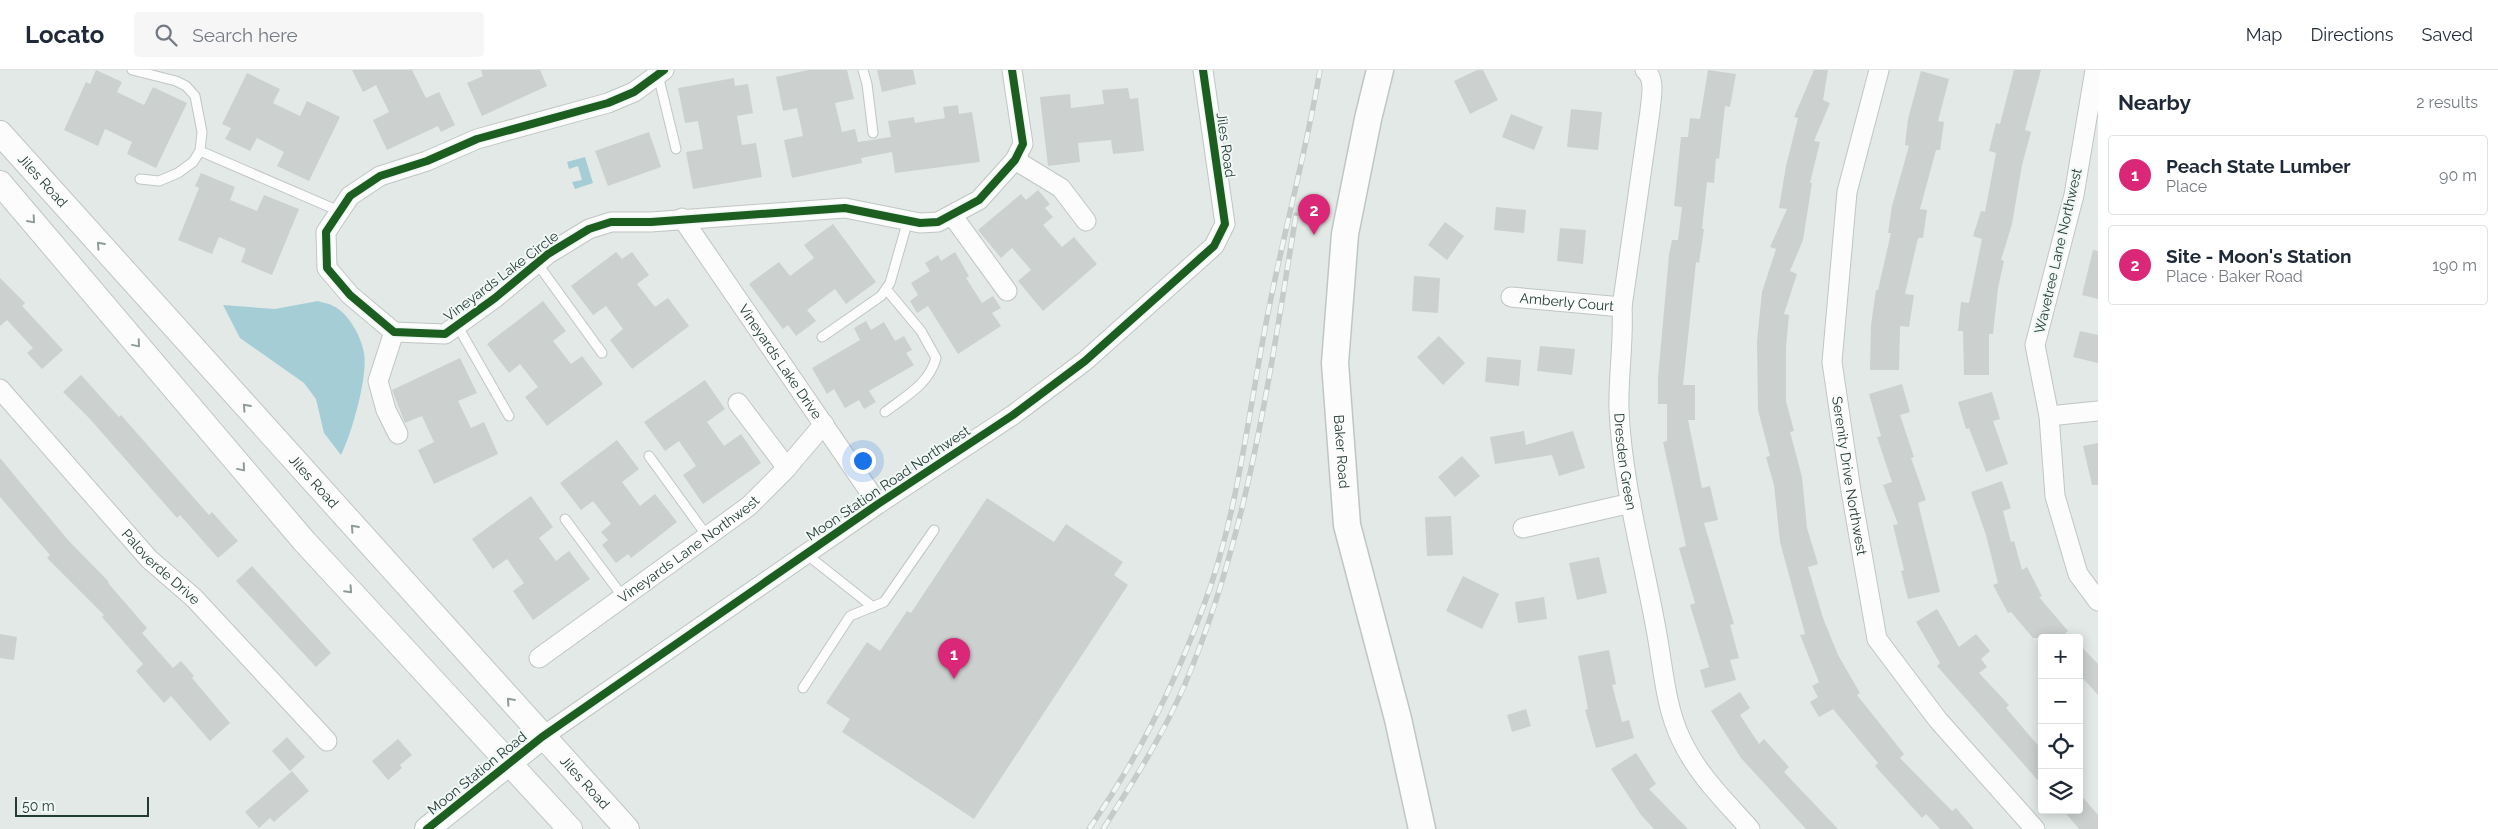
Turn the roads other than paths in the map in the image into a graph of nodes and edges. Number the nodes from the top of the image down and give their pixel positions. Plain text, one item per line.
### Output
1 (132, 70) edge
2 (863, 70) edge
3 (1012, 70) edge
4 (1203, 70) edge
5 (1380, 70) edge
6 (1645, 70) edge
7 (1878, 70) edge
8 (2095, 70) edge
9 (660, 72) edge
10 (0, 133) edge
11 (873, 133) dead end
12 (676, 149) dead end
13 (200, 152) junction
14 (1015, 160) junction
15 (140, 179) dead end
16 (0, 183) edge
17 (338, 211) junction
18 (952, 215) junction
19 (682, 218) junction
20 (908, 220) junction
21 (1086, 221) dead end
22 (1225, 224) joint
23 (537, 263) junction
24 (886, 289) junction
25 (1007, 291) dead end
26 (1511, 297) dead end
27 (1622, 308) junction
28 (457, 325) junction
29 (394, 332) junction
30 (822, 337) dead end
31 (602, 353) dead end
32 (0, 389) edge
33 (738, 403) dead end
34 (2098, 411) edge
35 (885, 412) dead end
36 (509, 416) dead end
37 (2049, 416) junction
38 (824, 424) junction
39 (398, 434) dead end
40 (649, 456) dead end
41 (787, 468) junction
42 (1631, 503) junction
43 (878, 504) junction
44 (565, 519) dead end
45 (1523, 528) dead end
46 (934, 530) dead end
47 (707, 536) junction
48 (806, 554) junction
49 (623, 598) junction
50 (2098, 601) edge
51 (873, 607) junction
52 (539, 658) dead end
53 (803, 688) dead end
54 (542, 737) junction
55 (327, 741) dead end
56 (509, 763) junction
57 (427, 829) edge
58 (570, 829) edge
59 (627, 829) edge
60 (1422, 829) edge
61 (1750, 829) edge
62 (2035, 829) edge

1 - 13 lane
2 - 11 lane
3 - 14 street, Vineyards Lake Circle
4 - 22 street, Jiles Road
5 - 60 main road, Baker Road
6 - 27 street, Dresden Green
7 - 62 street, Serenity Drive Northwest
8 - 37 street, Wavetree Lane Northwest
9 - 12 lane
9 - 17 street
54 -> 10 street, Jiles Road
13 - 15 lane
13 - 17 lane
14 - 18 street, Vineyards Lake Circle
14 - 21 street
16 -> 56 street
17 - 29 street
18 - 20 street, Vineyards Lake Circle
18 - 25 street
19 - 20 street, Vineyards Lake Circle
19 - 23 street, Vineyards Lake Circle
19 - 38 street, Vineyards Lake Drive
20 - 24 lane
22 - 43 street, Moon Station Road Northwest
23 - 28 street, Vineyards Lake Circle
23 - 31 lane
24 - 30 lane
24 - 35 lane
26 - 27 street, Amberly Court
27 - 42 street, Dresden Green
28 - 29 street, Vineyards Lake Circle
28 - 36 lane
29 - 39 street
32 - 55 street, Paloverde Drive
33 - 41 street
34 - 37 street
37 - 50 street, Wavetree Lane Northwest
38 - 41 street, Vineyards Lane Northwest
38 - 43 street, Vineyards Lake Drive
40 - 47 lane
41 - 47 street, Vineyards Lane Northwest
42 - 45 street
42 - 61 street, Dresden Green
43 - 48 street, Moon Station Road Northwest
44 - 49 lane
46 - 51 lane
47 - 49 street, Vineyards Lane Northwest
48 - 51 lane
48 - 54 street, Moon Station Road Northwest
49 - 52 street, Vineyards Lane Northwest
51 - 53 lane
54 - 56 street, Moon Station Road
54 - 59 street, Jiles Road
56 - 57 street, Moon Station Road
56 - 58 street

